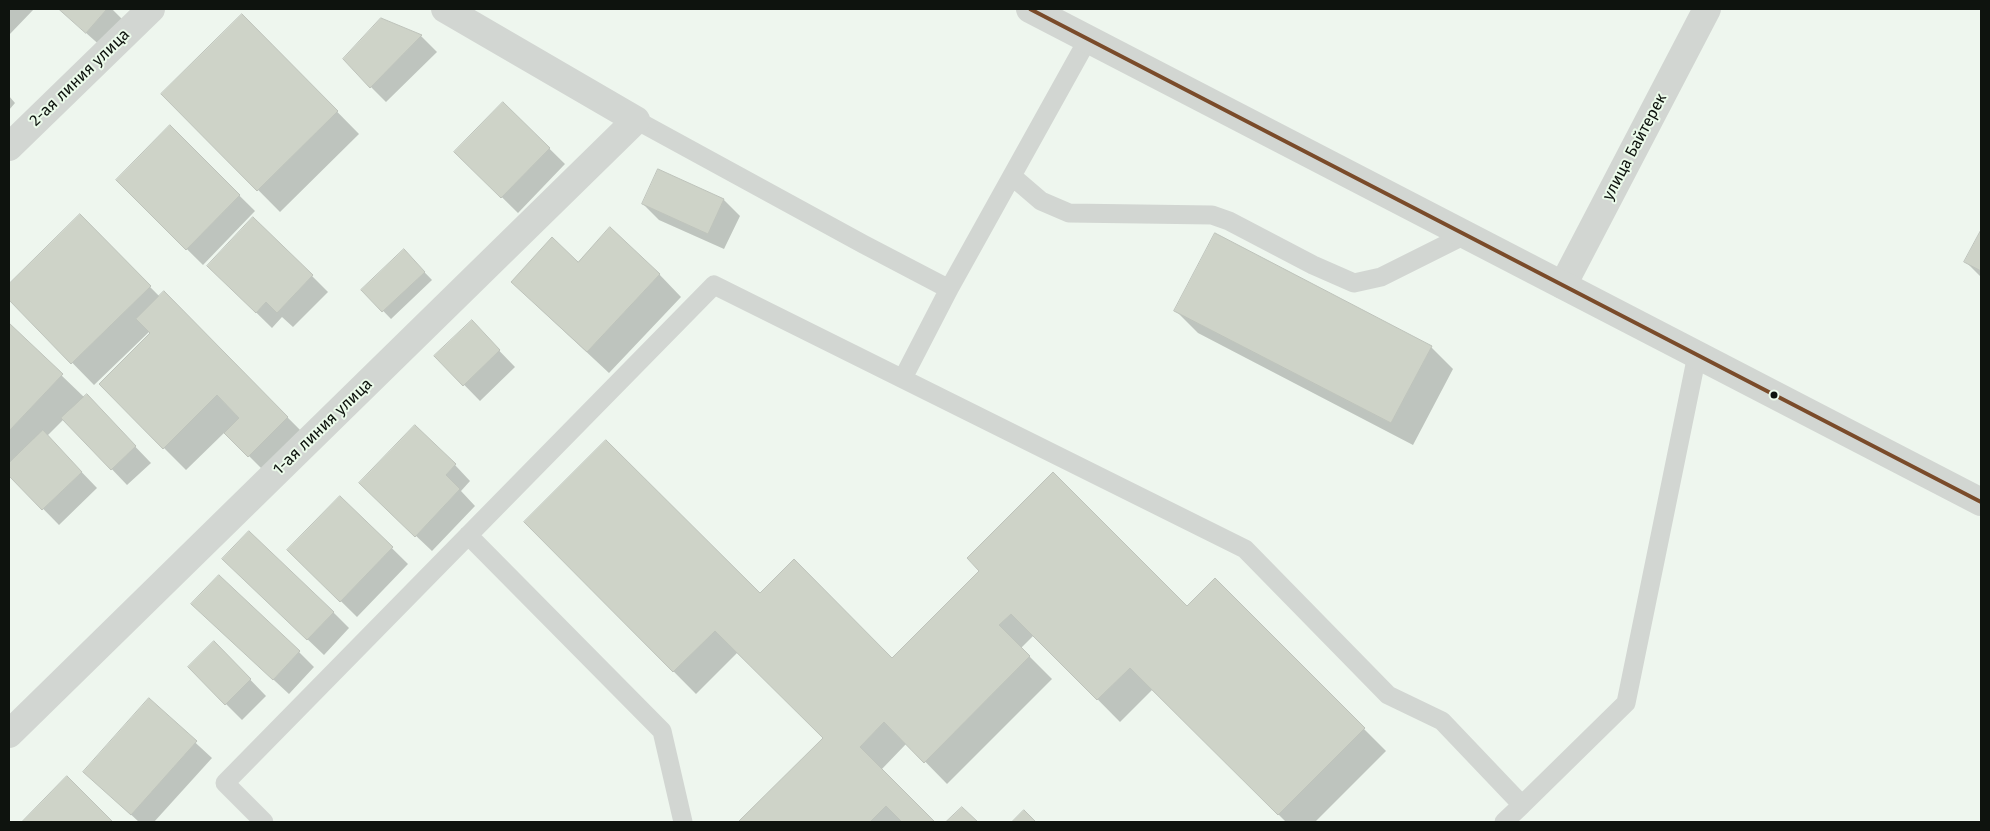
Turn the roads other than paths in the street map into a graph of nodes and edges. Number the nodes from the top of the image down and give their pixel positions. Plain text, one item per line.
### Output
1 (151, 9) edge
2 (445, 9) edge
3 (1030, 9) edge
4 (1707, 9) edge
5 (1088, 39) junction
6 (636, 120) junction
7 (9, 147) edge
8 (1013, 177) junction
9 (1465, 235) junction
10 (1563, 285) junction
11 (949, 289) junction
12 (1697, 355) junction
13 (903, 378) junction
14 (1981, 502) edge
15 (468, 535) junction
16 (9, 734) edge
17 (1522, 804) junction
18 (264, 822) edge
19 (683, 822) edge
20 (1504, 822) edge

1 - 7 street, 2-ая линия улица
2 - 6 street
3 - 5 street
4 - 10 street, улица Байтерек
5 - 8 lane
5 - 9 street
6 - 11 lane
6 - 16 street, 1-ая линия улица
8 - 9 lane
8 - 11 lane
9 - 10 street
10 - 12 street
11 - 13 lane
12 - 14 street
12 - 17 lane
13 - 15 lane
13 - 17 lane
15 - 18 lane
15 - 19 lane
17 - 20 lane

